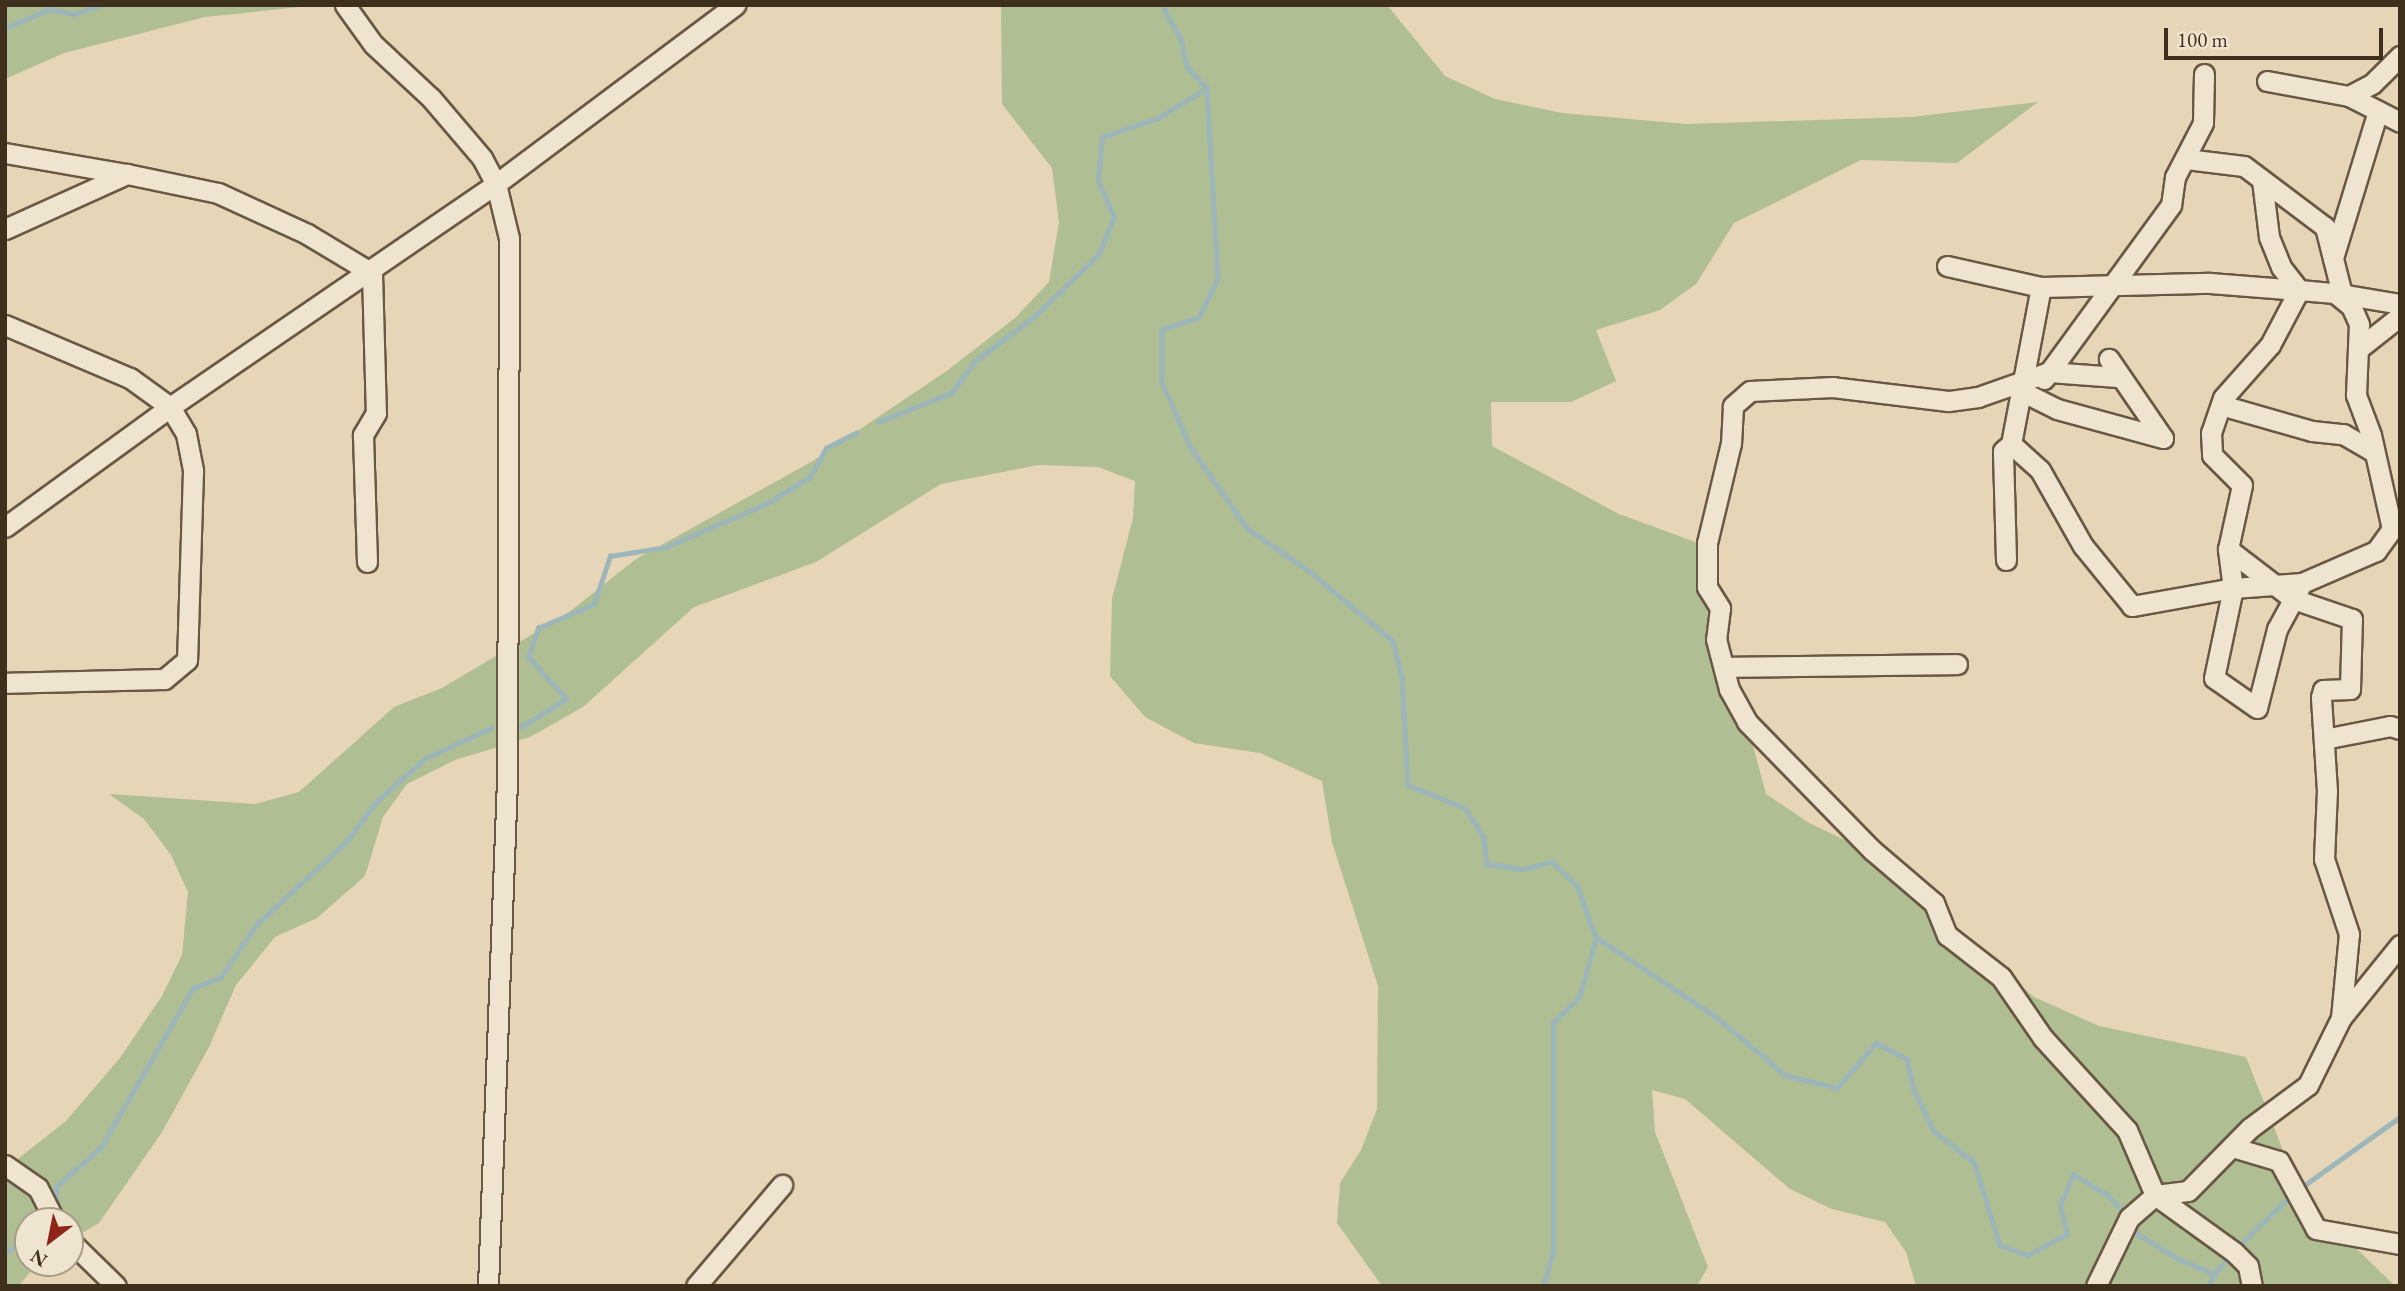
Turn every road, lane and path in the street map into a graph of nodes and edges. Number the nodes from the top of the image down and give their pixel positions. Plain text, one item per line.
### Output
1 (345, 5) edge
2 (735, 5) edge
3 (2400, 56) edge
4 (2204, 74) dead end
5 (2267, 81) dead end
6 (2349, 96) junction
7 (2378, 111) junction
8 (2400, 122) edge
9 (5, 153) edge
10 (2186, 159) junction
11 (127, 174) junction
12 (2262, 180) junction
13 (496, 184) junction
14 (5, 229) edge
15 (2333, 258) junction
16 (1947, 266) dead end
17 (372, 273) junction
18 (2115, 284) junction
19 (2041, 286) junction
20 (2298, 290) junction
21 (2339, 293) junction
22 (2400, 304) edge
23 (2400, 316) edge
24 (5, 325) edge
25 (2362, 345) junction
26 (2049, 372) junction
27 (2024, 389) junction
28 (2221, 405) junction
29 (170, 407) junction
30 (2011, 435) junction
31 (2374, 453) junction
32 (5, 527) edge
33 (2228, 549) junction
34 (2006, 560) dead end
35 (367, 562) dead end
36 (2277, 586) junction
37 (2233, 589) junction
38 (2298, 591) junction
39 (1956, 664) dead end
40 (1724, 667) junction
41 (5, 683) edge
42 (2400, 729) edge
43 (2324, 740) junction
44 (2400, 945) edge
45 (2341, 1018) junction
46 (2232, 1147) junction
47 (5, 1165) edge
48 (782, 1185) dead end
49 (2155, 1195) junction
50 (48, 1207) edge
51 (2400, 1244) edge
52 (84, 1255) edge
53 (116, 1286) edge
54 (488, 1286) edge
55 (696, 1286) edge
56 (2096, 1286) edge
57 (2252, 1286) edge

1 - 13 street
2 - 13 street
3 - 6 street
4 - 10 street
5 - 6 street
6 - 7 street
7 - 8 street
7 - 15 street
9 - 11 street
10 - 12 street
10 - 18 street
11 - 14 street
11 - 17 street
12 - 15 street
12 - 20 street
13 - 17 street
13 - 54 street
15 - 21 street
16 - 19 street
17 - 29 street
17 - 35 street
18 - 19 street
18 - 20 street
18 - 26 street
19 - 27 street
20 - 21 street
20 - 28 street
21 - 22 street
21 - 25 street
23 - 25 street
24 - 29 street
25 - 31 street
26 - 27 street
26 - 27 street
27 - 30 street
27 - 40 street
28 - 31 street
28 - 33 street
29 - 32 street
29 - 41 street
30 - 34 street
30 - 37 street
31 - 38 street
33 - 36 street
33 - 37 street
36 - 37 street
36 - 38 street
37 - 38 street
38 - 43 street
39 - 40 street
40 - 49 street
42 - 43 street
43 - 45 street
44 - 45 street
45 - 46 street
46 - 49 street
46 - 51 street
47 - 50 street
48 - 55 street
49 - 56 street
49 - 57 street
52 - 53 street

